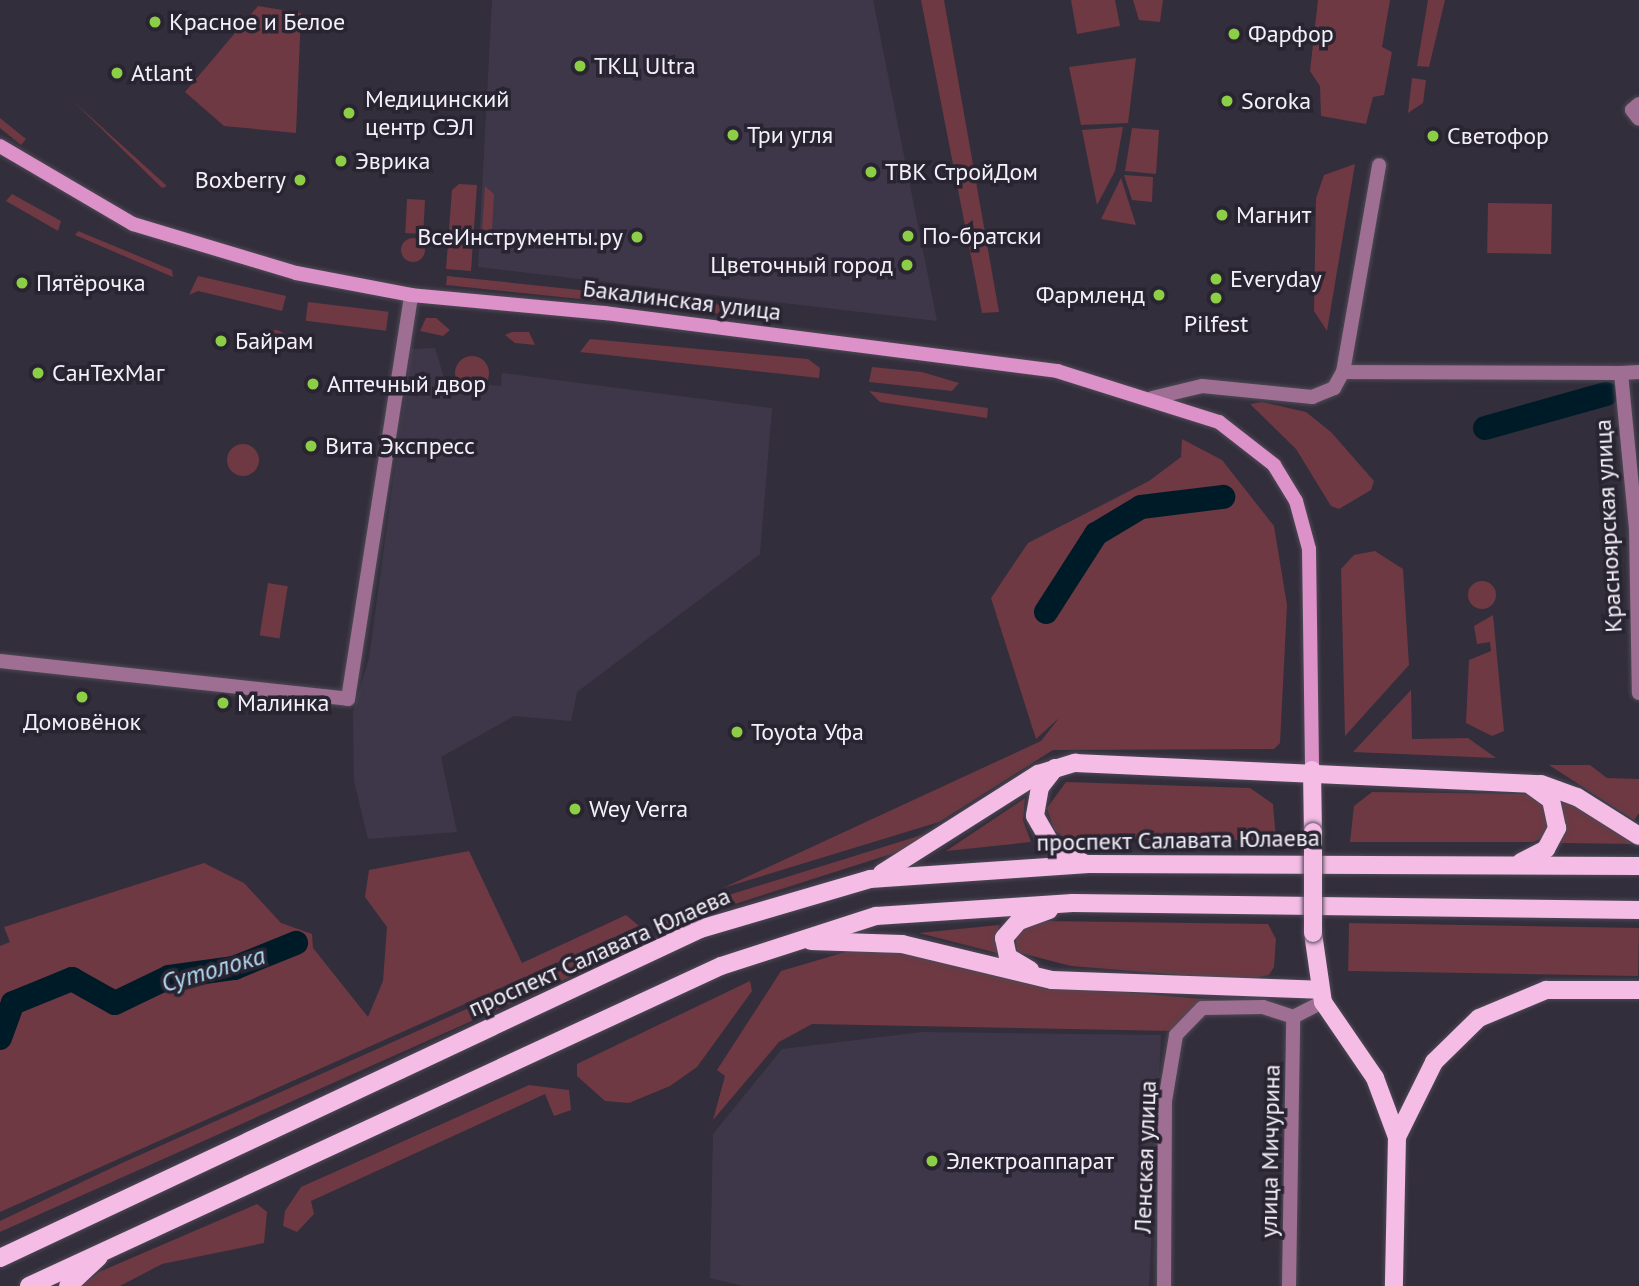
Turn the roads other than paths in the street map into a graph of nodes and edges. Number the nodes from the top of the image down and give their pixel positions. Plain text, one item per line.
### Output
1 (0, 146) edge
2 (1379, 165) dead end
3 (411, 295) junction
4 (1343, 372) junction
5 (1639, 372) edge
6 (1621, 373) junction
7 (1152, 398) junction
8 (0, 661) edge
9 (1639, 693) edge
10 (1065, 764) junction
11 (1312, 770) junction
12 (1522, 782) junction
13 (1639, 836) edge
14 (1088, 864) junction
15 (1512, 865) junction
16 (1639, 866) edge
17 (870, 879) junction
18 (1073, 903) junction
19 (1555, 909) junction
20 (1639, 910) edge
21 (1639, 919) edge
22 (797, 940) junction
23 (1052, 980) junction
24 (1639, 990) edge
25 (1321, 996) junction
26 (1293, 1017) junction
27 (1397, 1137) junction
28 (116, 1242) junction
29 (0, 1258) edge
30 (29, 1286) edge
31 (68, 1286) edge
32 (1164, 1286) edge
33 (1289, 1286) edge
34 (1394, 1286) edge

1 - 3 main road, Бакалинская улица
2 - 4 street
3 - 7 main road, Бакалинская улица
3 - 8 street
4 - 6 street
4 - 7 street
5 - 6 street
6 - 9 street, Красноярская улица
7 - 11 main road, Бакалинская улица
10 - 11 main road
10 - 14 main road
10 - 17 main road
11 - 12 main road
11 - 25 main road, bridge
12 - 13 main road
12 - 15 main road
14 - 15 main road, проспект Салавата Юлаева
14 - 17 main road, проспект Салавата Юлаева
15 - 16 main road, проспект Салавата Юлаева
17 - 29 main road, проспект Салавата Юлаева
18 - 19 main road
18 - 22 main road
18 - 23 main road
19 - 20 main road
19 - 21 main road
22 - 23 main road
22 - 28 main road
23 - 25 main road
24 - 27 main road
25 - 26 street
25 - 27 main road
26 - 32 street, Ленская улица
26 - 33 street, улица Мичурина
27 - 34 main road
28 - 30 main road
28 - 31 main road

